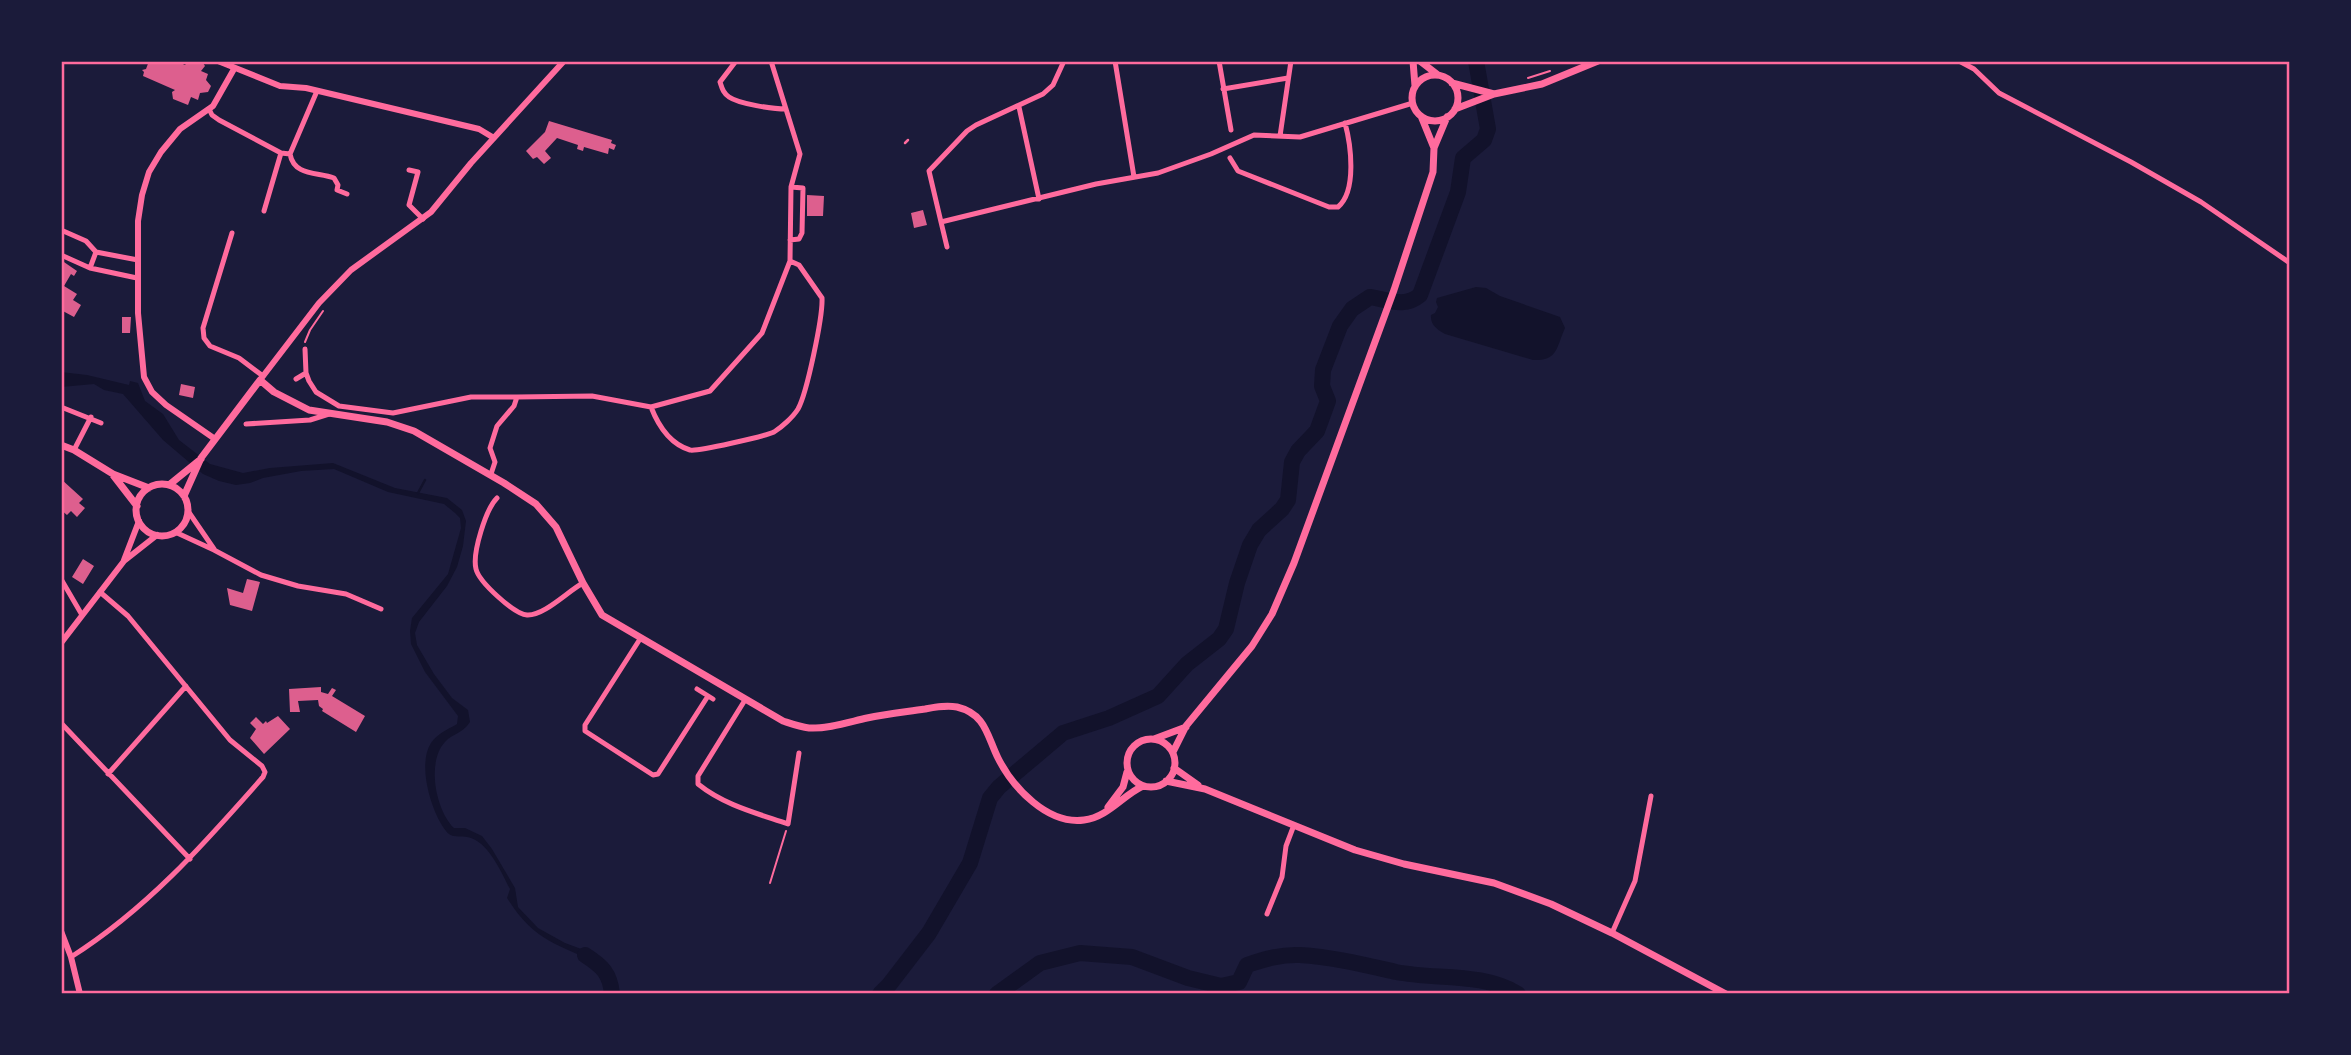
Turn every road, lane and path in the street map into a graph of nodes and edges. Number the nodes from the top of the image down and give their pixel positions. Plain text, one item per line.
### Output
1 (564, 61) edge
2 (736, 61) edge
3 (771, 61) edge
4 (1064, 61) edge
5 (1115, 61) edge
6 (1219, 61) edge
7 (1291, 61) edge
8 (1413, 61) edge
9 (1420, 61) edge
10 (1598, 61) edge
11 (1959, 61) edge
12 (220, 62) edge
13 (1559, 68) dead end
14 (234, 69) junction
15 (1438, 75) junction
16 (1289, 78) junction
17 (1524, 79) dead end
18 (1452, 83) junction
19 (1415, 87) junction
20 (1223, 89) junction
21 (317, 91) junction
22 (1491, 94) junction
23 (1413, 103) junction
24 (1019, 107) junction
25 (209, 109) junction
26 (786, 109) junction
27 (1455, 109) junction
28 (1421, 116) junction
29 (1447, 117) junction
30 (1345, 123) junction
31 (1231, 130) dead end
32 (1280, 136) junction
33 (494, 138) junction
34 (1434, 148) junction
35 (281, 153) junction
36 (290, 154) junction
37 (1230, 158) dead end
38 (409, 170) dead end
39 (1134, 177) junction
40 (792, 187) junction
41 (347, 194) dead end
42 (1039, 199) junction
43 (264, 211) dead end
44 (423, 219) junction
45 (941, 222) junction
46 (61, 230) edge
47 (232, 233) dead end
48 (790, 240) junction
49 (947, 247) dead end
50 (96, 252) junction
51 (61, 255) edge
52 (138, 260) junction
53 (790, 261) junction
54 (2290, 263) edge
55 (90, 268) junction
56 (137, 278) junction
57 (326, 307) dead end
58 (306, 348) joint
59 (306, 373) junction
60 (262, 378) junction
61 (296, 379) dead end
62 (517, 397) junction
63 (61, 407) edge
64 (651, 407) junction
65 (328, 414) junction
66 (91, 417) junction
67 (101, 422) dead end
68 (246, 424) dead end
69 (215, 439) junction
70 (61, 445) edge
71 (74, 450) junction
72 (203, 456) junction
73 (113, 474) junction
74 (491, 474) junction
75 (169, 485) junction
76 (149, 488) junction
77 (184, 496) junction
78 (497, 498) dead end
79 (136, 506) junction
80 (188, 510) junction
81 (139, 521) junction
82 (175, 533) junction
83 (156, 535) junction
84 (214, 550) junction
85 (124, 562) junction
86 (61, 579) edge
87 (583, 583) junction
88 (100, 592) junction
89 (381, 609) dead end
90 (82, 615) junction
91 (640, 639) junction
92 (61, 643) edge
93 (186, 686) junction
94 (696, 689) dead end
95 (745, 699) junction
96 (61, 723) edge
97 (1186, 726) junction
98 (1154, 739) junction
99 (1172, 752) junction
100 (799, 753) dead end
101 (1174, 768) junction
102 (1127, 769) junction
103 (108, 774) junction
104 (1166, 781) junction
105 (1143, 786) junction
106 (1205, 789) junction
107 (1651, 796) dead end
108 (1104, 813) junction
109 (789, 822) junction
110 (1294, 825) junction
111 (190, 859) junction
112 (770, 883) dead end
113 (1267, 914) dead end
114 (61, 931) edge
115 (1612, 933) junction
116 (71, 957) junction
117 (80, 994) edge
118 (1726, 994) edge

1 - 33 street
2 - 26 street
3 - 26 street
4 - 24 street
5 - 39 street
6 - 20 street
7 - 16 street
8 - 19 main road
9 - 15 main road
10 - 22 main road
11 - 54 street
12 - 14 street
13 - 17 path
14 - 21 street
14 - 25 street
15 - 18 main road
15 - 19 main road
16 - 20 street
16 - 32 street
18 - 22 main road
18 - 27 main road
19 - 23 main road
20 - 31 street
21 - 33 street
21 - 36 street
22 - 27 main road
23 - 28 main road
23 - 30 street
24 - 42 street
24 - 45 street
25 - 35 street
25 - 52 street
26 - 40 street
27 - 29 main road
28 - 29 main road
28 - 34 main road
29 - 34 main road
30 - 32 street
30 - 37 street
32 - 39 street
33 - 44 street
34 - 97 main road
35 - 36 street
35 - 43 street
36 - 41 street
38 - 44 street
39 - 42 street
40 - 48 street
40 - 48 street
42 - 45 street
44 - 60 street
45 - 49 street
46 - 50 street
47 - 60 street
48 - 53 street
50 - 52 street
50 - 55 street
51 - 55 street
52 - 56 street
53 - 64 street
53 - 64 street
55 - 56 street
56 - 69 street
57 - 58 path
58 - 59 street
59 - 61 street
59 - 62 street
60 - 65 main road
60 - 69 main road
62 - 64 street
62 - 74 street
63 - 66 street
65 - 68 street
65 - 74 main road
66 - 67 street
66 - 71 street
69 - 72 main road
70 - 71 main road
71 - 73 main road
72 - 75 main road
72 - 77 main road
73 - 76 main road
73 - 79 main road
74 - 87 main road
75 - 76 main road
75 - 77 main road
76 - 79 main road
77 - 80 main road
78 - 87 street
79 - 81 main road
80 - 82 main road
80 - 84 street
81 - 83 main road
81 - 85 street
82 - 83 main road
82 - 84 street
83 - 85 street
84 - 89 street
85 - 88 street
86 - 90 street
87 - 91 main road
88 - 90 street
88 - 93 street
90 - 92 street
91 - 94 street
91 - 95 main road
93 - 103 street
93 - 111 street
95 - 108 main road
95 - 109 street
96 - 103 street
97 - 98 main road
97 - 99 main road
98 - 99 main road
98 - 102 main road
99 - 101 main road
100 - 109 street
101 - 104 main road
101 - 106 main road
102 - 105 main road
102 - 108 main road
103 - 111 street
104 - 105 main road
104 - 106 main road
105 - 108 main road
106 - 110 main road
107 - 115 street
109 - 112 path
110 - 113 street
110 - 115 main road
111 - 116 street
114 - 116 street
115 - 118 main road
116 - 117 street

